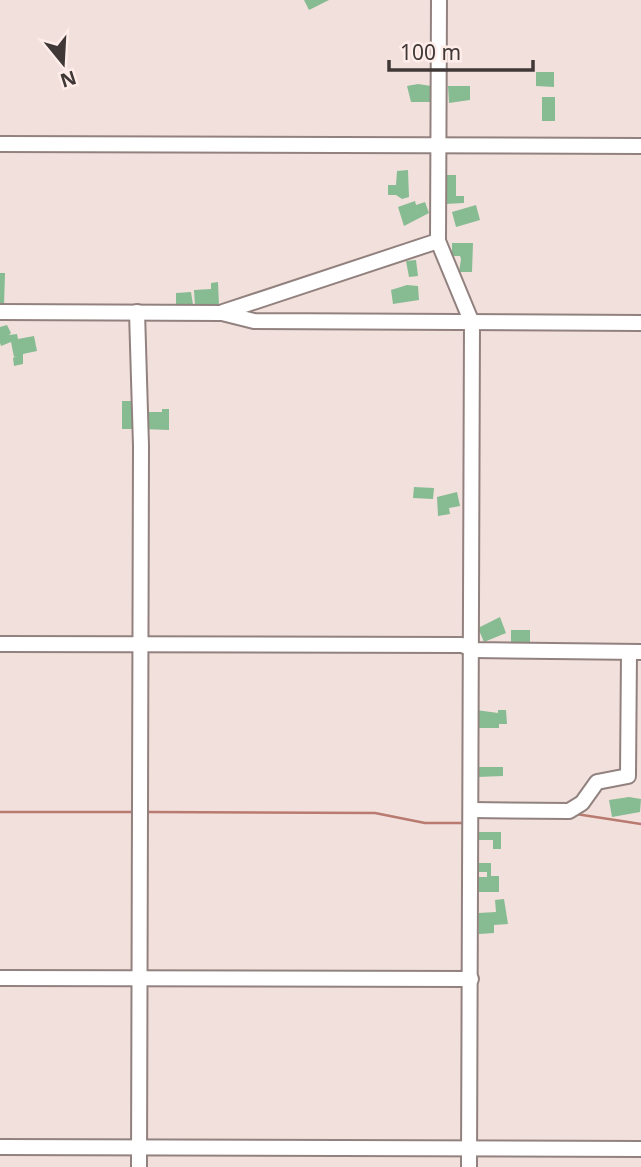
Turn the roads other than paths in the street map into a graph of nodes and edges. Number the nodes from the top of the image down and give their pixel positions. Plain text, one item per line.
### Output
1 (439, 0) edge
2 (0, 144) edge
3 (439, 145) junction
4 (641, 146) edge
5 (438, 241) junction
6 (0, 312) edge
7 (137, 312) junction
8 (222, 313) junction
9 (472, 323) junction
10 (641, 323) edge
11 (0, 644) edge
12 (141, 645) junction
13 (470, 649) junction
14 (635, 652) edge
15 (471, 810) junction
16 (0, 978) edge
17 (138, 978) junction
18 (471, 979) junction
19 (139, 1143) junction
20 (0, 1147) edge
21 (469, 1147) junction
22 (641, 1149) edge
23 (139, 1167) edge
24 (469, 1167) edge

1 - 3 street
2 - 3 street
3 - 4 street
3 - 5 street
5 - 8 street
5 - 9 street
6 - 7 street
7 - 8 street
7 - 12 street
8 - 9 street
9 - 10 street
9 - 13 street
11 - 12 street
12 - 13 street
12 - 17 street
13 - 14 street
13 - 15 street
14 - 15 street
15 - 18 street
16 - 17 street
17 - 18 street
17 - 19 street
18 - 21 street
19 - 20 street
19 - 21 street
19 - 23 street
21 - 22 street
21 - 24 street

